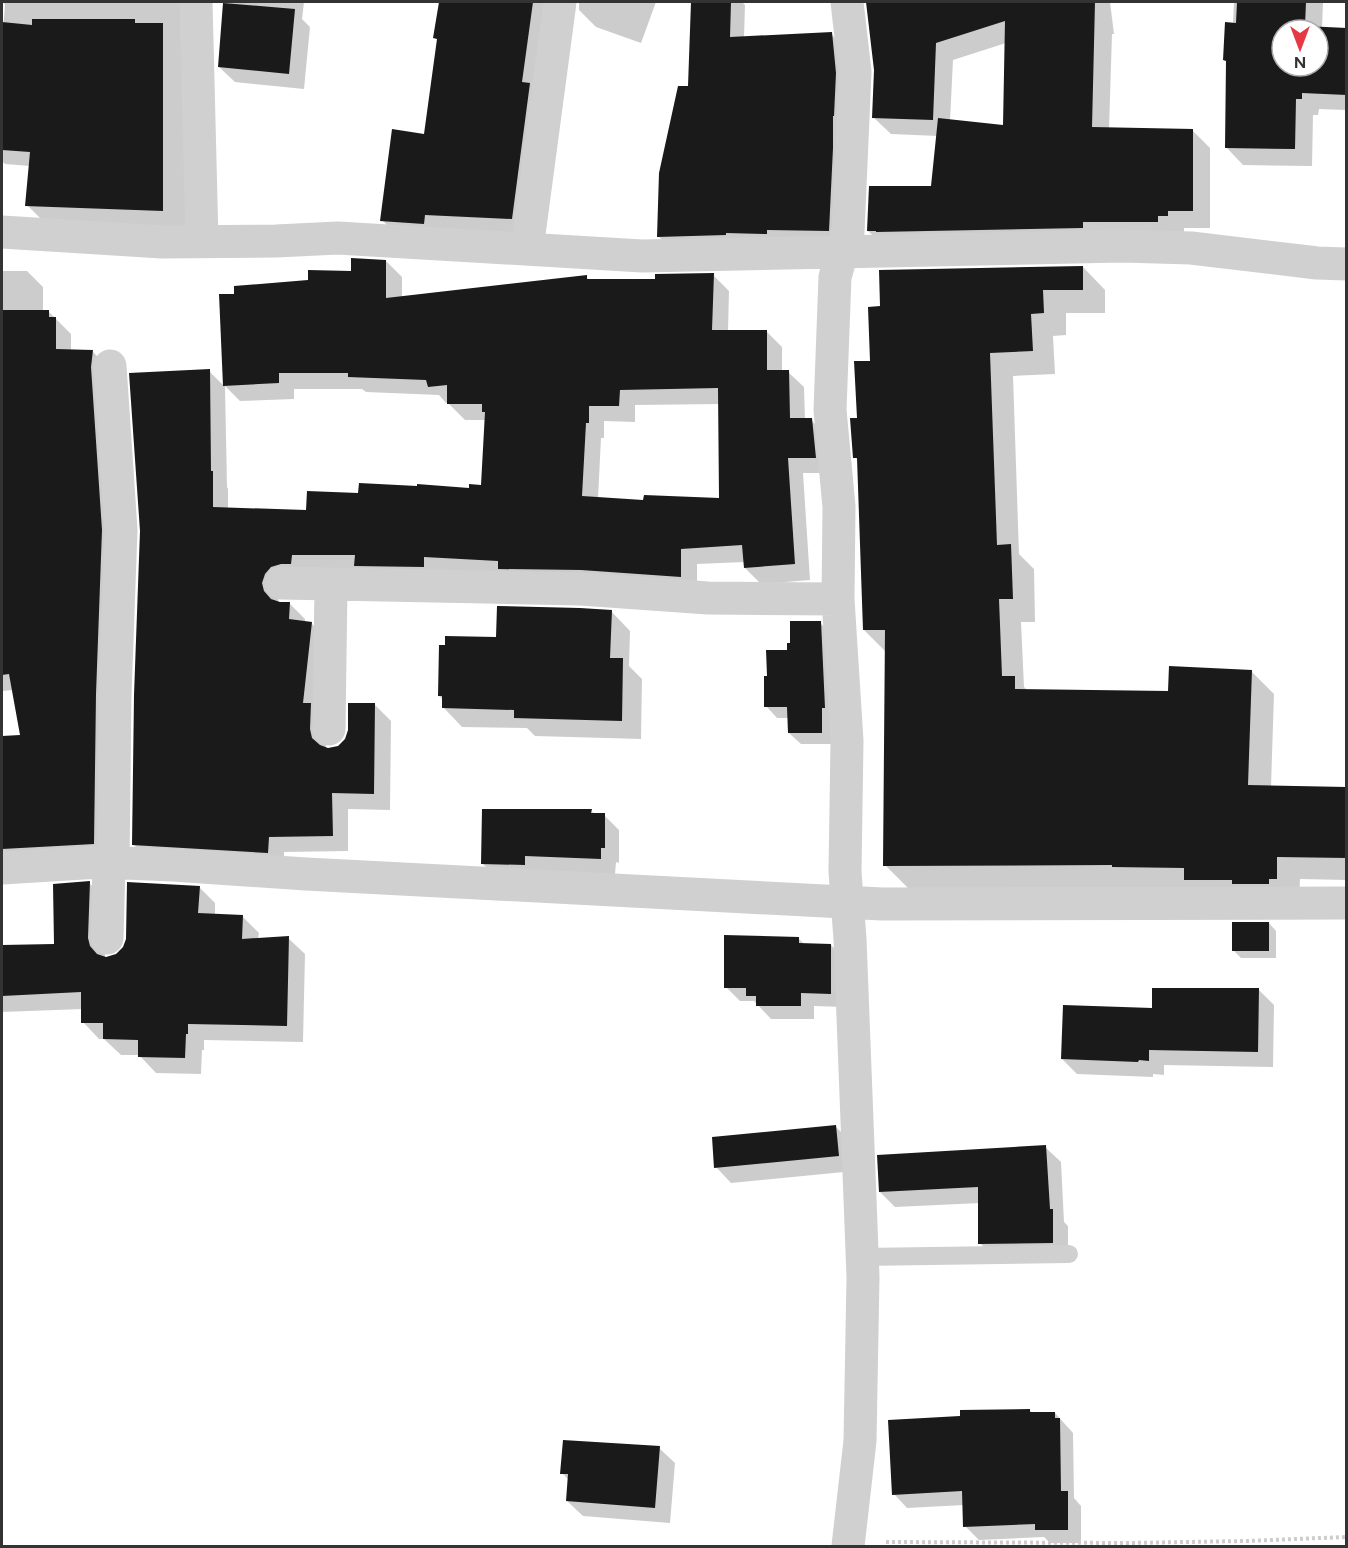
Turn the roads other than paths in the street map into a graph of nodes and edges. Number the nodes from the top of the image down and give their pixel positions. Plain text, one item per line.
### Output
1 (196, 2) edge
2 (560, 2) edge
3 (846, 2) edge
4 (2, 232) edge
5 (202, 241) junction
6 (527, 249) junction
7 (842, 252) junction
8 (1347, 264) edge
9 (110, 366) dead end
10 (281, 584) dead end
11 (331, 585) junction
12 (838, 599) junction
13 (329, 729) dead end
14 (111, 863) junction
15 (2, 868) edge
16 (847, 902) junction
17 (1347, 903) edge
18 (107, 938) dead end
19 (1069, 1254) dead end
20 (861, 1257) junction
21 (848, 1544) edge

1 - 5 street
2 - 6 street
3 - 7 street
4 - 5 street
5 - 6 street
6 - 7 street
7 - 8 street
7 - 12 street
9 - 14 street
10 - 11 street
11 - 12 street
11 - 13 street
12 - 16 street
14 - 15 street
14 - 16 street
14 - 18 street
16 - 17 street
16 - 20 street
19 - 20 lane
20 - 21 street

